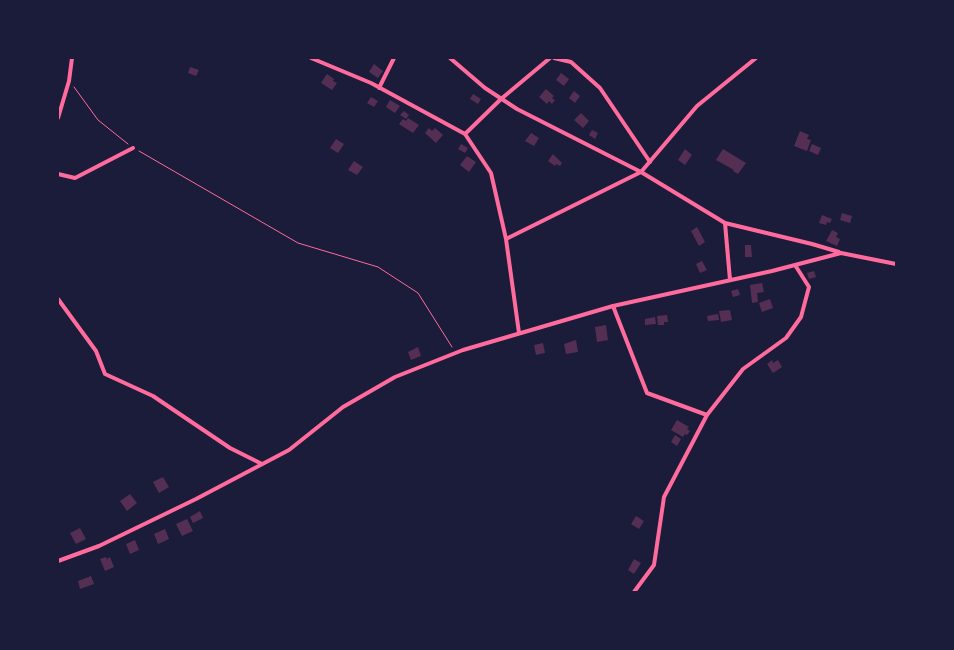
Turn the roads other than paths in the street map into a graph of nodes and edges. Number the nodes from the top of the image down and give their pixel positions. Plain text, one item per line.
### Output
1 (72, 58) edge
2 (311, 58) edge
3 (394, 58) edge
4 (450, 58) edge
5 (550, 58) edge
6 (554, 58) edge
7 (756, 58) edge
8 (320, 59) edge
9 (379, 88) junction
10 (501, 98) junction
11 (58, 118) edge
12 (465, 134) junction
13 (133, 148) road end
14 (650, 162) junction
15 (641, 172) junction
16 (58, 174) edge
17 (724, 223) junction
18 (506, 239) junction
19 (841, 253) junction
20 (896, 264) edge
21 (794, 265) junction
22 (730, 280) junction
23 (58, 299) edge
24 (613, 306) junction
25 (519, 333) junction
26 (707, 415) junction
27 (262, 464) junction
28 (58, 561) edge
29 (634, 592) edge

1 - 11 street
2 - 8 street
3 - 9 street
4 - 10 street
5 - 10 street
6 - 14 street
7 - 14 street
8 - 9 street
9 - 12 street
10 - 12 street
10 - 15 street
12 - 18 street
13 - 16 street
14 - 15 street
15 - 17 street
15 - 18 street
17 - 19 street
17 - 22 street
18 - 25 street
19 - 20 street
19 - 21 street
21 - 22 street
21 - 26 street
22 - 24 street
23 - 27 street
24 - 25 street
24 - 26 street
25 - 27 street
26 - 29 street
27 - 28 street

